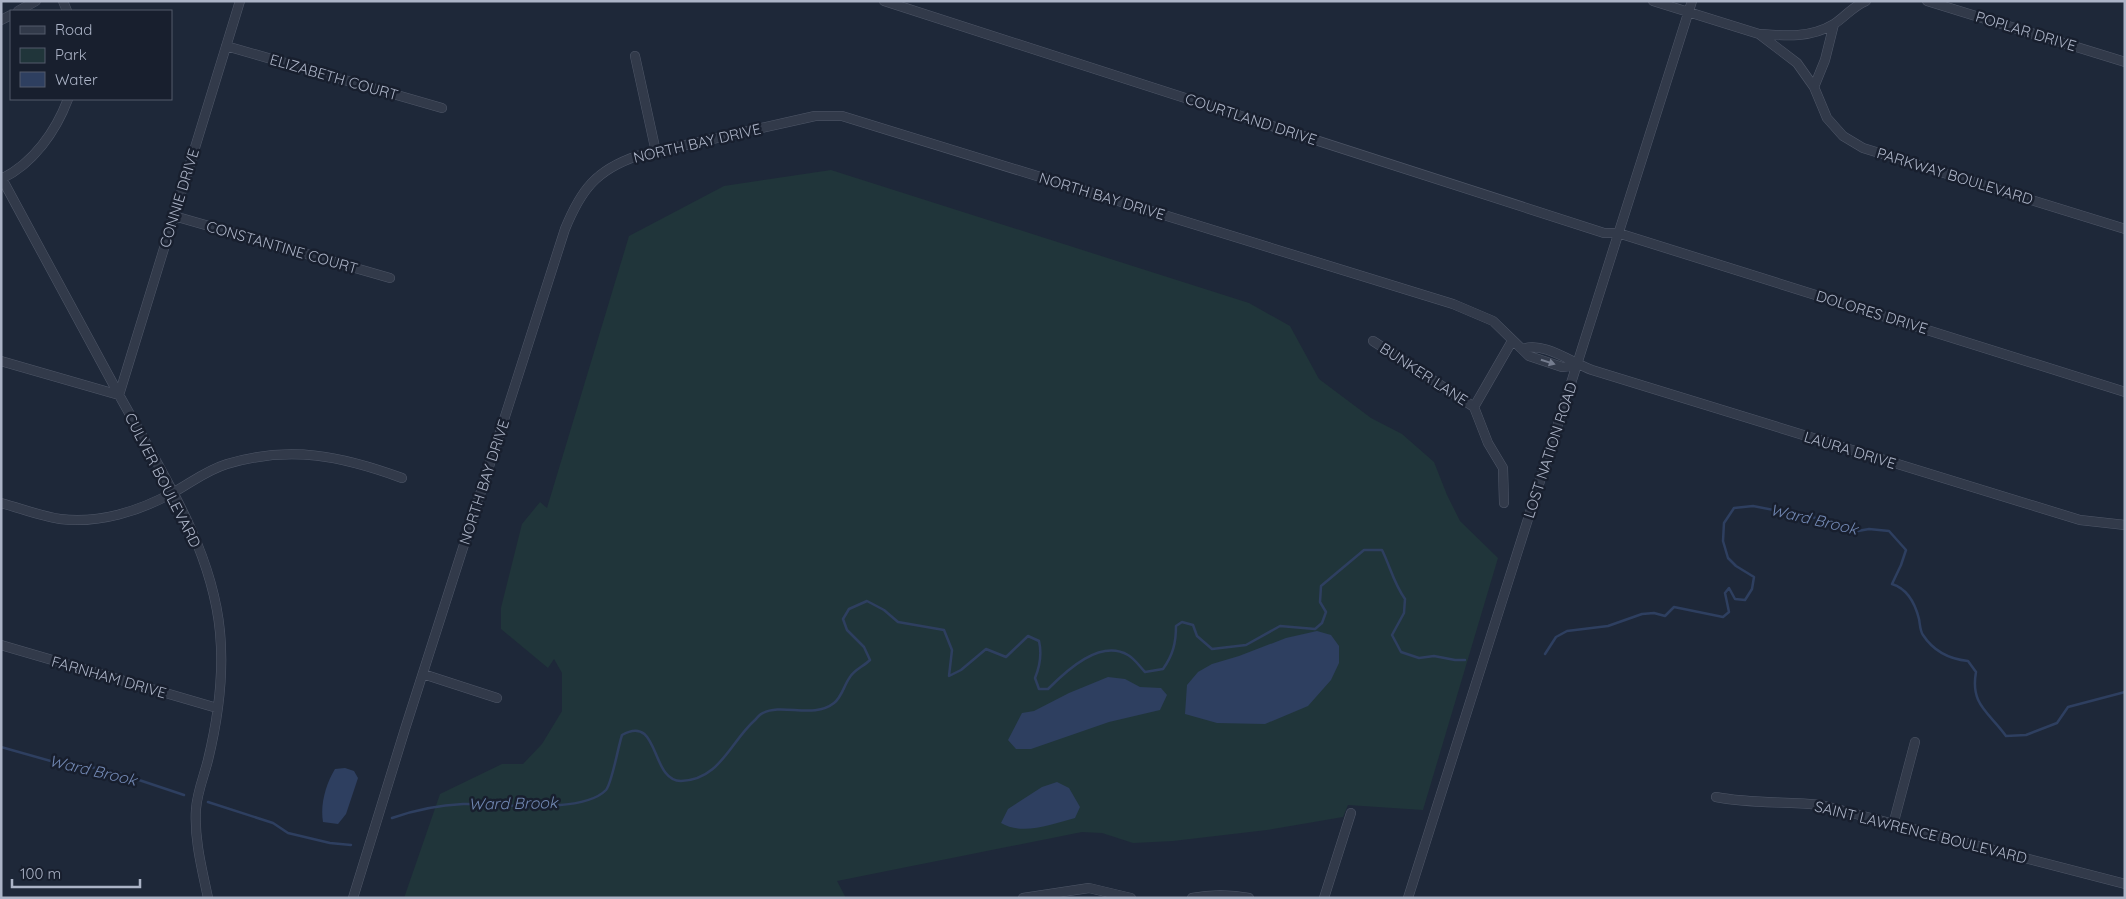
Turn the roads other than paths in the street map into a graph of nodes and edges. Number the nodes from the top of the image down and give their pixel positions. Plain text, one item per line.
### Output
1 (36, 1) edge
2 (240, 1) edge
3 (884, 1) edge
4 (1653, 1) edge
5 (1692, 1) edge
6 (1866, 1) edge
7 (1927, 1) edge
8 (20, 10) edge
9 (1688, 12) junction
10 (1834, 24) junction
11 (1759, 34) junction
12 (226, 46) junction
13 (635, 56) dead end
14 (2125, 62) edge
15 (1814, 87) junction
16 (68, 100) edge
17 (442, 108) dead end
18 (656, 152) junction
19 (2, 179) edge
20 (174, 216) junction
21 (2125, 229) edge
22 (1618, 233) junction
23 (390, 278) dead end
24 (1373, 341) dead end
25 (1512, 341) junction
26 (1, 361) edge
27 (1577, 365) junction
28 (2125, 392) edge
29 (119, 394) junction
30 (1474, 407) junction
31 (402, 478) dead end
32 (173, 493) junction
33 (1, 503) edge
34 (1504, 503) dead end
35 (2125, 525) edge
36 (1, 645) edge
37 (423, 674) junction
38 (497, 698) dead end
39 (217, 708) junction
40 (1915, 742) dead end
41 (1716, 797) dead end
42 (1351, 813) dead end
43 (1893, 825) junction
44 (2125, 884) edge
45 (208, 898) edge
46 (353, 898) edge
47 (1023, 898) edge
48 (1131, 898) edge
49 (1192, 898) edge
50 (1249, 898) edge
51 (1324, 898) edge
52 (1408, 898) edge

1 - 8 street
2 - 12 street, CONNIE DRIVE
3 - 22 street, COURTLAND DRIVE
4 - 9 street, PARKWAY BOULEVARD
5 - 9 street, LOST NATION ROAD
6 - 10 street
7 - 14 street, POPLAR DRIVE
9 - 11 street, PARKWAY BOULEVARD
9 - 22 street, LOST NATION ROAD
10 - 11 street
10 - 15 street
11 - 15 street, PARKWAY BOULEVARD
12 - 17 street, ELIZABETH COURT
12 - 20 street, CONNIE DRIVE
13 - 18 street
15 - 21 street, PARKWAY BOULEVARD
16 - 19 street
18 - 25 street, NORTH BAY DRIVE
18 - 37 street, NORTH BAY DRIVE
19 - 29 street, CULVER BOULEVARD
20 - 23 street, CONSTANTINE COURT
20 - 29 street, CONNIE DRIVE
22 - 27 street, LOST NATION ROAD
22 - 28 street, DOLORES DRIVE
24 - 30 street, BUNKER LANE
25 - 27 street, NORTH BAY DRIVE
25 - 30 street, BUNKER LANE
26 - 29 street
27 - 35 street, LAURA DRIVE
27 - 52 street, LOST NATION ROAD
29 - 32 street, CULVER BOULEVARD
30 - 34 street, BUNKER LANE
31 - 32 street
32 - 33 street
32 - 39 street, CULVER BOULEVARD
36 - 39 street, FARNHAM DRIVE
37 - 38 street
37 - 46 street, NORTH BAY DRIVE
39 - 45 street, CULVER BOULEVARD
40 - 43 street
41 - 43 street, SAINT LAWRENCE BOULEVARD
42 - 51 street
43 - 44 street, SAINT LAWRENCE BOULEVARD
47 - 48 street
49 - 50 street

